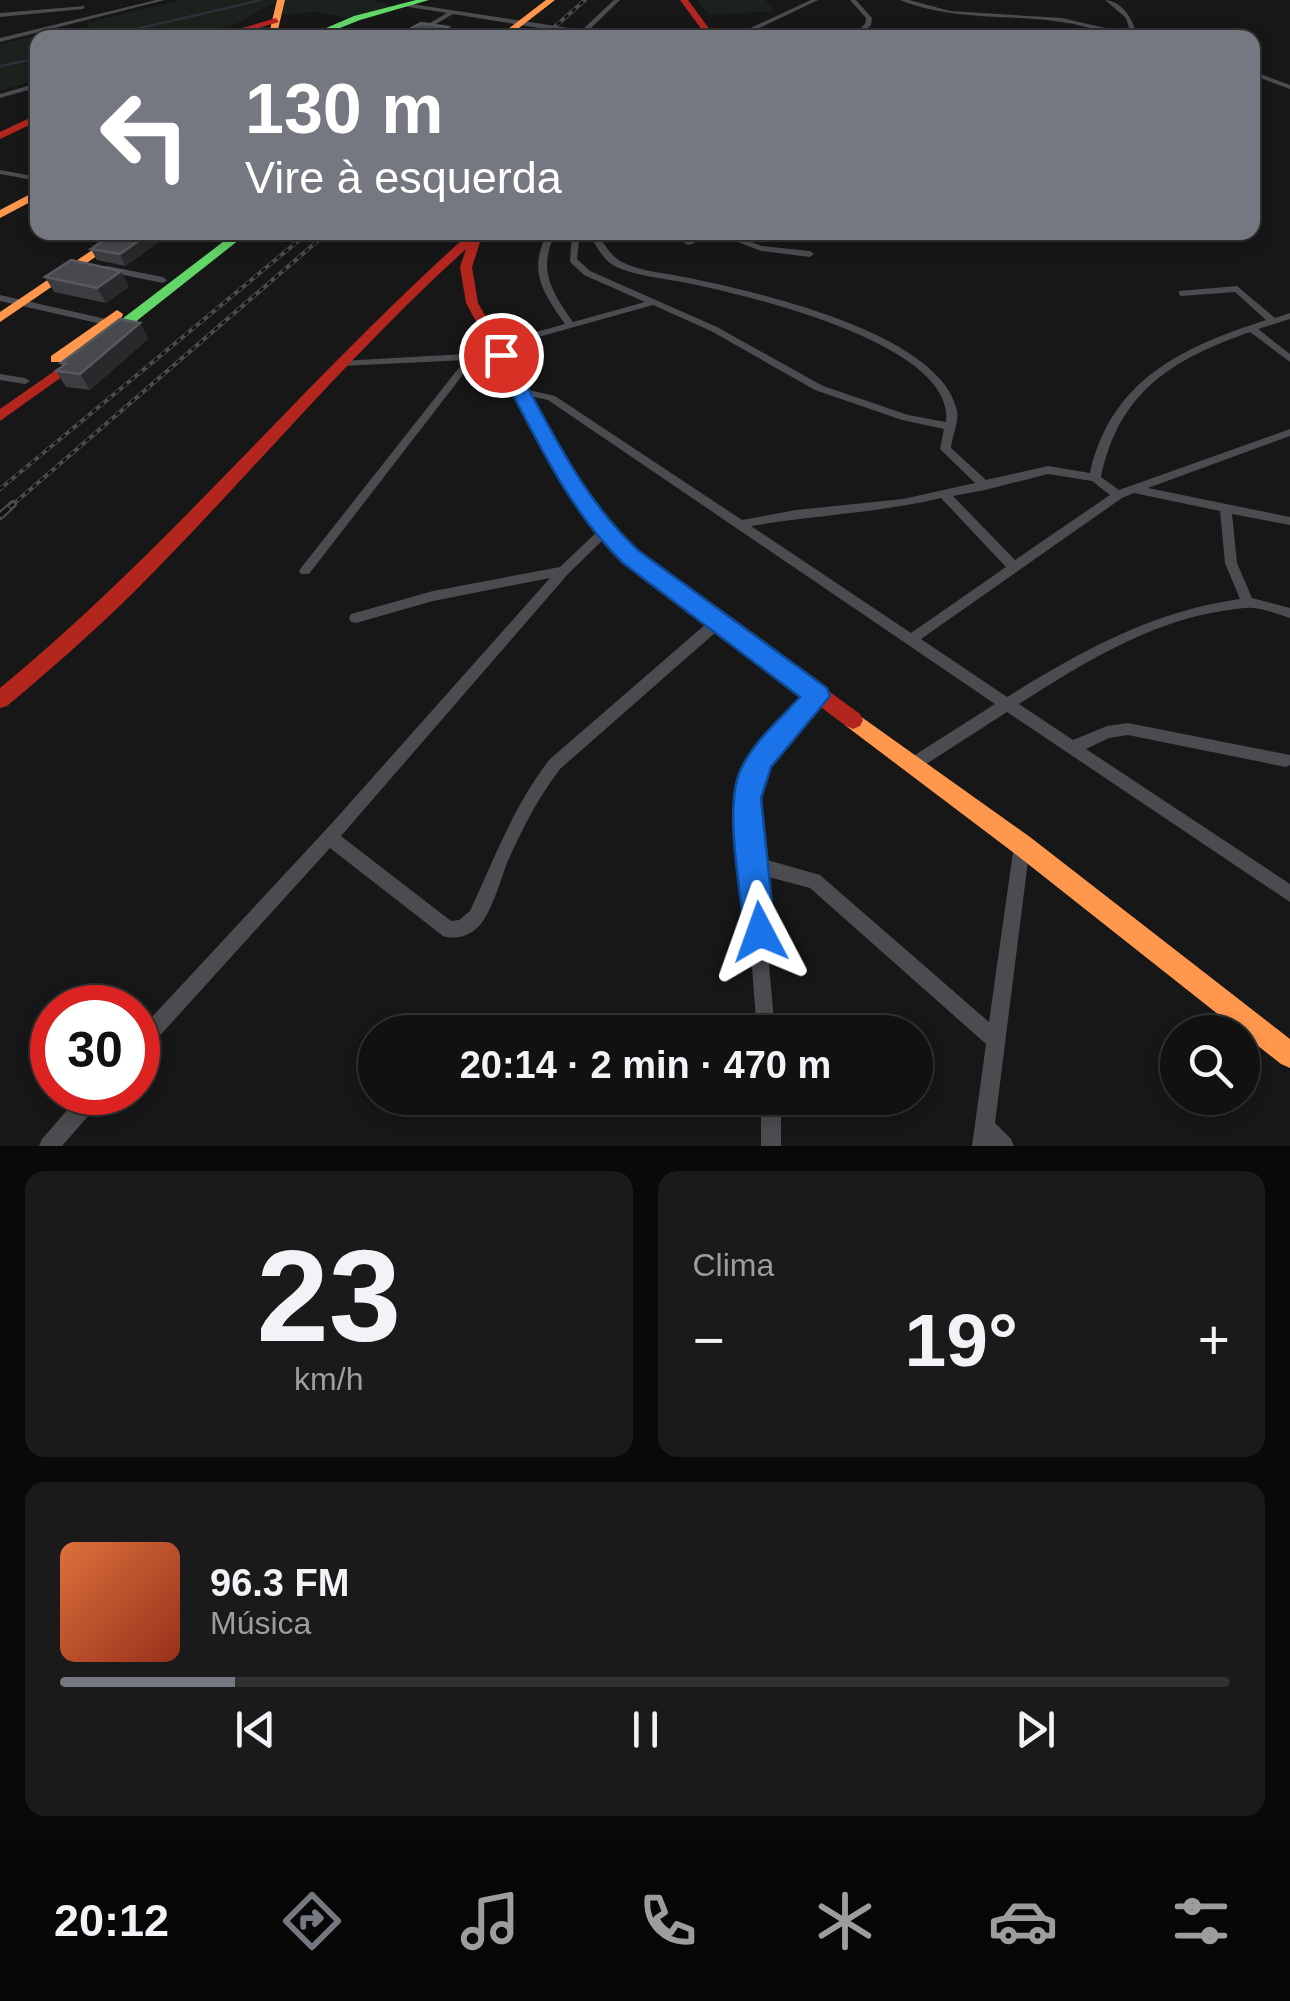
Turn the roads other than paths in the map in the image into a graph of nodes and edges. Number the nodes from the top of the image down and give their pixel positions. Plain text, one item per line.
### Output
1 (162, 0) edge
2 (280, 0) edge
3 (424, 0) edge
4 (551, 0) edge
5 (559, 0) edge
6 (617, 0) edge
7 (684, 0) edge
8 (815, 0) edge
9 (853, 0) edge
10 (902, 0) edge
11 (934, 0) edge
12 (1108, 0) edge
13 (84, 4) edge
14 (405, 5) junction
15 (921, 6) junction
16 (451, 12) junction
17 (0, 15) edge
18 (99, 15) junction
19 (55, 26) junction
20 (522, 28) edge
21 (39, 30) edge
22 (273, 30) edge
23 (330, 30) edge
24 (421, 30) edge
25 (563, 30) edge
26 (585, 30) edge
27 (706, 30) edge
28 (748, 30) edge
29 (863, 30) edge
30 (1107, 30) edge
31 (1134, 30) edge
32 (0, 32) edge
33 (30, 32) edge
34 (0, 40) edge
35 (1260, 77) edge
36 (30, 87) edge
37 (1290, 87) edge
38 (0, 96) edge
39 (30, 121) edge
40 (0, 136) edge
41 (0, 172) edge
42 (30, 178) edge
43 (30, 198) edge
44 (0, 215) edge
45 (115, 240) edge
46 (216, 240) edge
47 (233, 240) edge
48 (469, 240) edge
49 (474, 240) edge
50 (549, 240) edge
51 (575, 240) edge
52 (597, 240) edge
53 (684, 240) edge
54 (738, 240) edge
55 (691, 244) dead end
56 (810, 254) dead end
57 (80, 264) junction
58 (164, 280) junction
59 (1182, 293) dead end
60 (0, 298) edge
61 (655, 302) junction
62 (22, 303) junction
63 (1289, 317) edge
64 (0, 318) edge
65 (1273, 321) junction
66 (106, 322) junction
67 (570, 325) junction
68 (1251, 328) junction
69 (498, 350) junction
70 (76, 353) junction
71 (472, 357) junction
72 (1290, 359) edge
73 (342, 363) junction
74 (0, 377) edge
75 (24, 382) junction
76 (520, 391) junction
77 (0, 400) edge
78 (0, 416) edge
79 (948, 426) junction
80 (1290, 432) edge
81 (1096, 478) junction
82 (985, 486) junction
83 (1134, 490) junction
84 (945, 495) junction
85 (1118, 495) junction
86 (1226, 510) junction
87 (1290, 522) edge
88 (742, 524) junction
89 (604, 532) junction
90 (1014, 567) junction
91 (305, 570) dead end
92 (564, 571) junction
93 (1248, 603) junction
94 (1290, 613) edge
95 (356, 618) dead end
96 (720, 621) junction
97 (912, 640) junction
98 (818, 696) junction
99 (0, 700) edge
100 (1008, 703) junction
101 (1072, 748) junction
102 (1286, 760) dead end
103 (912, 765) junction
104 (329, 837) junction
105 (1022, 845) junction
106 (755, 865) junction
107 (1290, 894) edge
108 (765, 1015) edge
109 (160, 1021) edge
110 (996, 1039) junction
111 (1290, 1055) edge
112 (76, 1115) edge
113 (771, 1115) edge
114 (983, 1136) edge
115 (49, 1146) edge
116 (771, 1146) edge
117 (1004, 1146) edge

1 - 18 street
2 - 22 main road
3 - 14 main road
4 - 20 main road
5 - 20 main road
6 - 26 street
7 - 27 main road
8 - 28 street
9 - 29 street
10 - 15 street
11 - 15 street
12 - 31 street
13 - 17 street
13 - 18 street
14 - 16 street
14 - 23 main road
15 - 30 street
16 - 20 street
16 - 24 street
18 - 19 street
19 - 21 street
19 - 32 street
20 - 25 street
33 - 34 street
35 - 37 street
36 - 38 street
39 - 40 main road
41 - 42 street
43 - 44 main road
45 - 57 main road
46 - 58 main road
47 - 70 main road
48 - 73 main road
49 - 69 main road
50 - 67 street
51 - 61 street
52 - 79 street
53 - 55 street
54 - 56 street
57 - 58 street
57 - 62 main road
58 - 66 main road
59 - 65 street
60 - 62 street
61 - 67 street
61 - 79 street
62 - 64 main road
62 - 66 street
63 - 65 street
65 - 68 street
66 - 70 main road
67 - 69 street
68 - 72 street
68 - 81 street
69 - 71 street
69 - 76 main road
70 - 75 main road
70 - 78 main road
71 - 73 street
71 - 91 street
73 - 99 main road
74 - 75 street
75 - 77 main road
76 - 88 street
76 - 89 main road
79 - 82 street
80 - 83 street
81 - 82 street
81 - 85 street
82 - 84 street
83 - 85 street
83 - 86 street
84 - 88 street
84 - 90 street
85 - 90 street
86 - 87 street
86 - 93 street
88 - 97 street
89 - 92 street
89 - 96 main road
90 - 97 street
92 - 95 street
92 - 104 street
93 - 94 street
93 - 100 street
96 - 98 main road
96 - 104 street
97 - 100 street
98 - 103 main road
98 - 106 street
100 - 101 street
100 - 103 street
101 - 102 street
101 - 107 street
103 - 105 main road
104 - 109 street
105 - 110 street
105 - 111 main road
106 - 108 street
106 - 110 street
110 - 114 street
112 - 115 street
113 - 116 street
114 - 117 street

